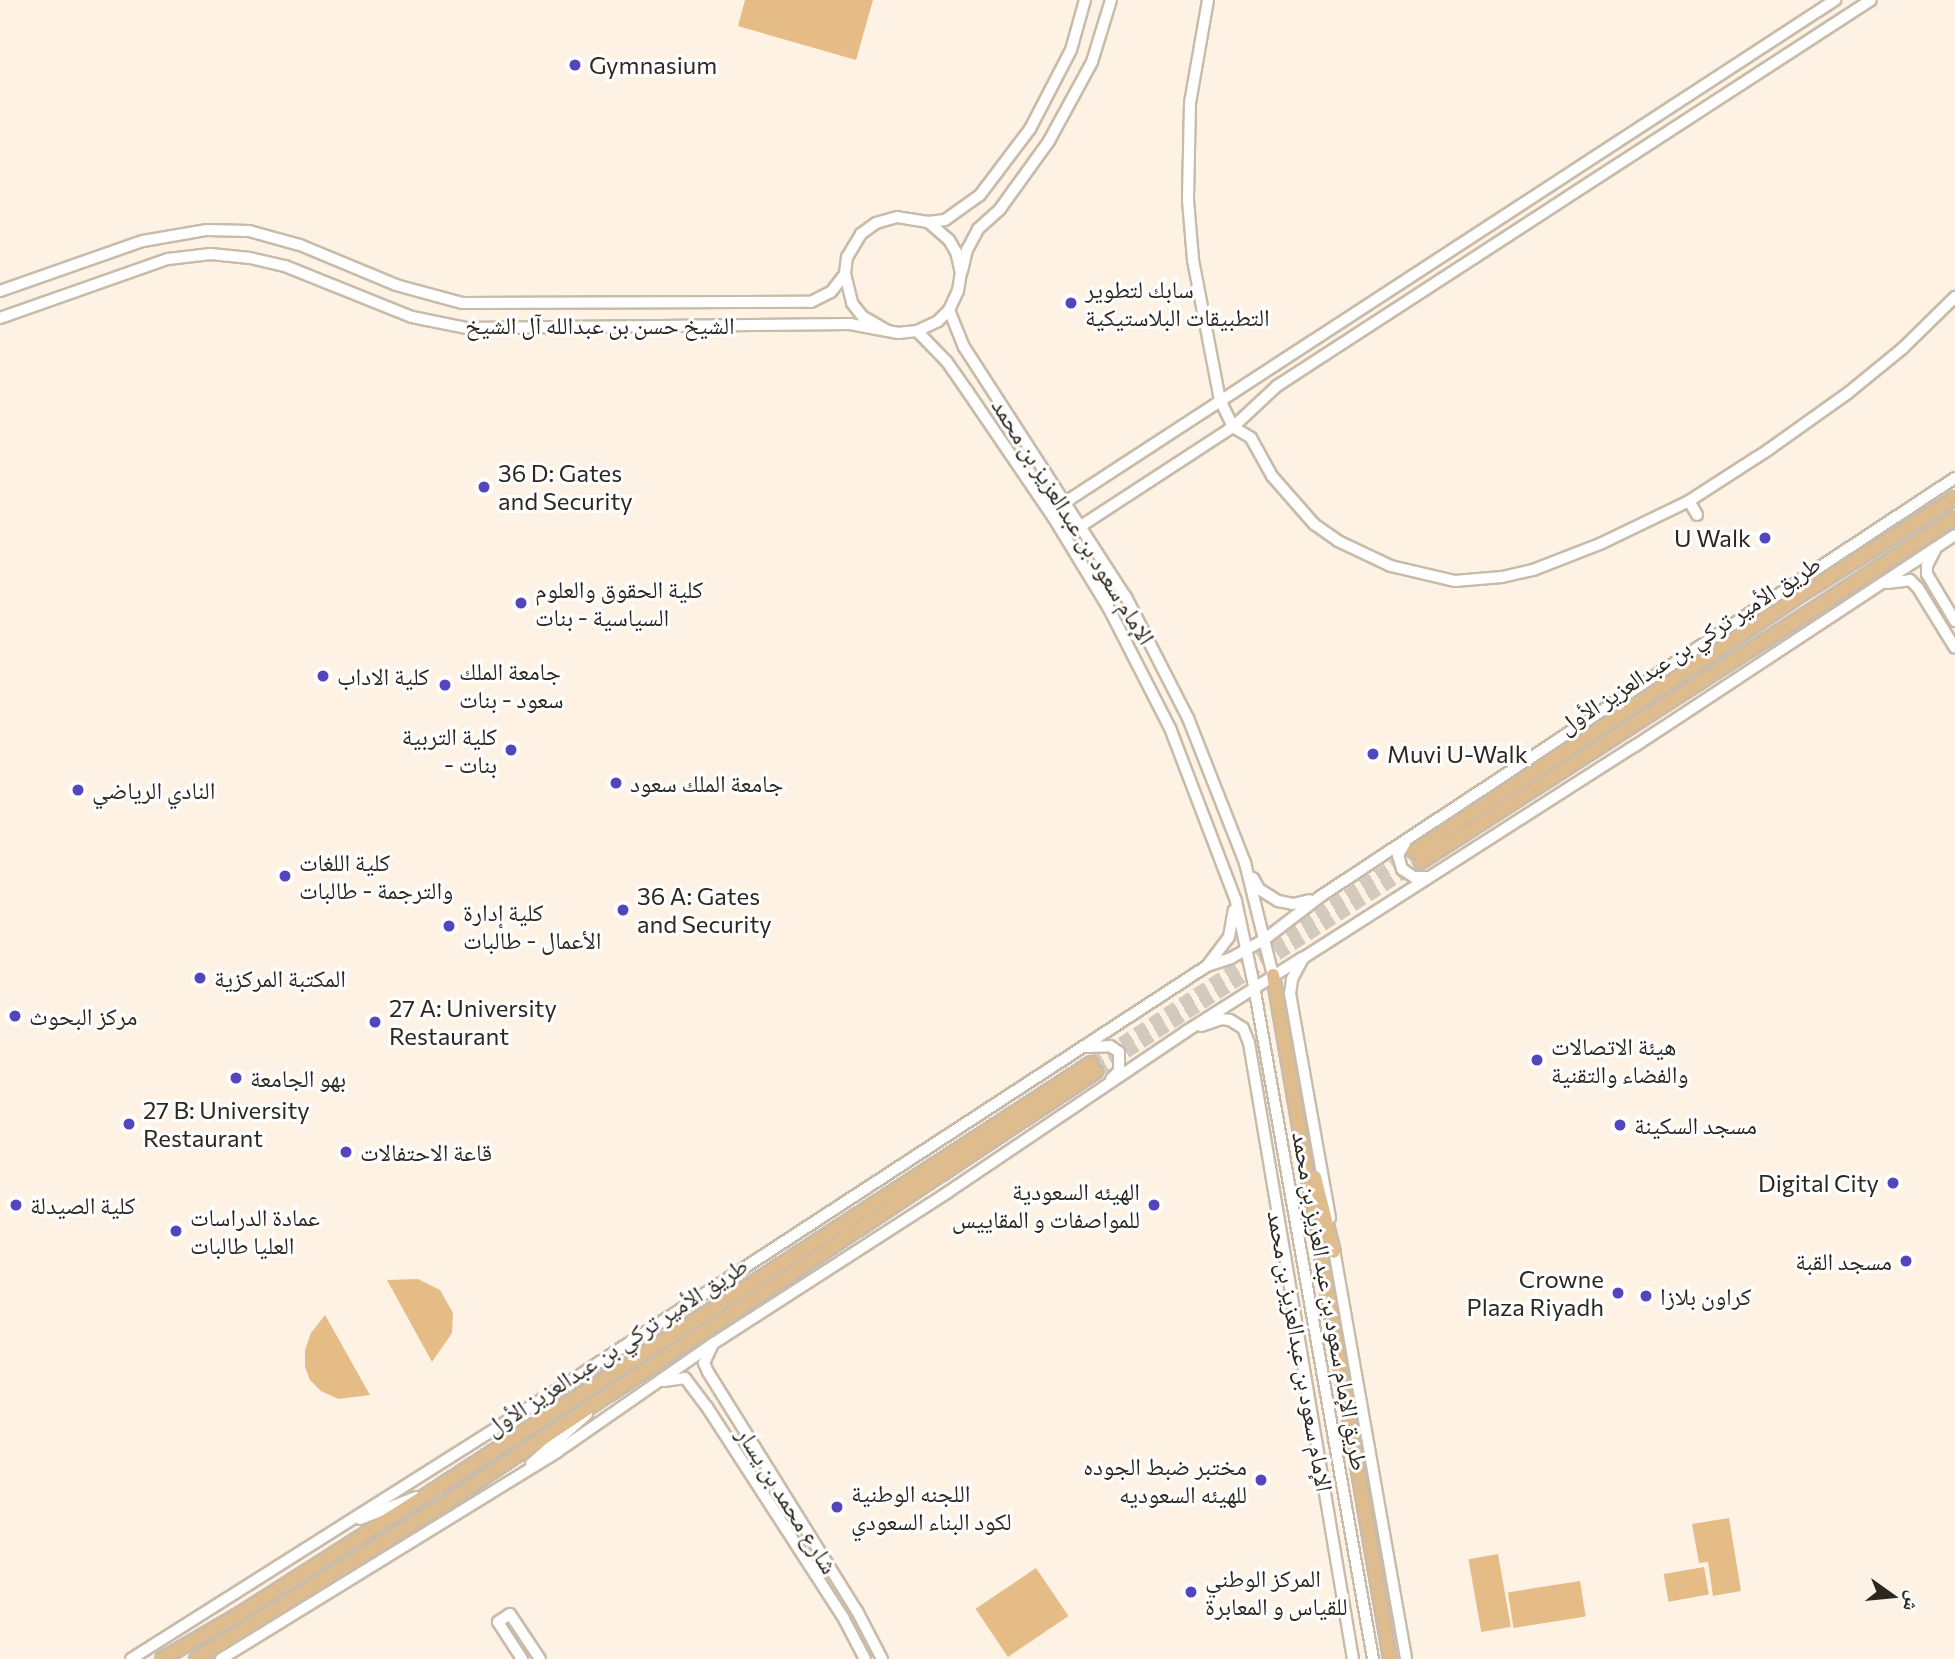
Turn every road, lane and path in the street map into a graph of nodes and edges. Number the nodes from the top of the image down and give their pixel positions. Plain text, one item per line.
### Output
1 (1086, 0) edge
2 (1111, 0) edge
3 (1208, 0) edge
4 (1835, 0) edge
5 (1871, 0) edge
6 (1521, 204) junction
7 (1532, 220) junction
8 (928, 222) junction
9 (961, 273) junction
10 (845, 274) junction
11 (0, 291) edge
12 (1955, 297) edge
13 (949, 310) junction
14 (0, 318) edge
15 (886, 330) junction
16 (916, 331) junction
17 (1220, 400) junction
18 (1233, 427) junction
19 (1955, 478) edge
20 (1955, 496) edge
21 (1689, 501) junction
22 (1064, 503) junction
23 (1697, 515) dead end
24 (1955, 521) edge
25 (1081, 526) junction
26 (1955, 535) edge
27 (1941, 544) junction
28 (1877, 587) junction
29 (1936, 589) junction
30 (1924, 597) junction
31 (1955, 621) edge
32 (1955, 648) edge
33 (1228, 817) junction
34 (1210, 826) junction
35 (1415, 834) junction
36 (1245, 863) junction
37 (1434, 873) junction
38 (1321, 896) junction
39 (1236, 901) junction
40 (1265, 939) junction
41 (1245, 951) junction
42 (1303, 958) junction
43 (1207, 966) junction
44 (1272, 975) junction
45 (1254, 986) junction
46 (1185, 1032) junction
47 (1081, 1049) junction
48 (1268, 1064) junction
49 (1101, 1091) junction
50 (1297, 1115) junction
51 (1265, 1142) junction
52 (1334, 1252) junction
53 (714, 1343) junction
54 (655, 1384) junction
55 (722, 1394) junction
56 (597, 1403) junction
57 (706, 1407) junction
58 (519, 1476) junction
59 (432, 1491) junction
60 (351, 1521) junction
61 (131, 1659) edge
62 (162, 1659) edge
63 (196, 1659) edge
64 (221, 1659) edge
65 (522, 1659) edge
66 (540, 1659) edge
67 (865, 1659) edge
68 (882, 1659) edge
69 (1353, 1659) edge
70 (1370, 1659) edge
71 (1390, 1659) edge
72 (1406, 1659) edge

1 - 8 main road, الشيخ حسن بن عبدالله آل الشيخ
2 - 9 main road
3 - 17 main road
4 - 6 main road
5 - 7 main road
6 - 7 main road
6 - 17 main road
7 - 18 main road
8 - 9 main road
8 - 10 main road, الشيخ حسن بن عبدالله آل الشيخ
9 - 13 main road
10 - 11 main road, الشيخ حسن بن عبدالله آل الشيخ
10 - 15 main road
12 - 21 main road
13 - 16 main road
13 - 22 main road, الإمام سعود بن عبدالعزيز بن محمد
14 - 15 main road, الشيخ حسن بن عبدالله آل الشيخ
15 - 16 main road, الشيخ حسن بن عبدالله آل الشيخ
16 - 34 main road, الإمام سعود بن عبدالعزيز بن محمد
17 - 18 main road
17 - 22 main road
18 - 21 main road
18 - 25 main road
19 - 35 main road
20 - 24 main road, طريق الأمير تركي بن عبدالعزيز الأول
21 - 23 main road
22 - 25 main road, الإمام سعود بن عبدالعزيز بن محمد
25 - 33 main road, الإمام سعود بن عبدالعزيز بن محمد
26 - 27 main road
27 - 28 main road
27 - 29 main road
28 - 30 main road
28 - 37 main road
29 - 30 main road
29 - 31 main road
30 - 32 main road
33 - 34 main road
33 - 36 main road, الإمام سعود بن عبدالعزيز بن محمد
34 - 39 main road, الإمام سعود بن عبدالعزيز بن محمد
35 - 37 main road
35 - 38 main road
36 - 38 main road
36 - 40 main road, الإمام سعود بن عبدالعزيز بن محمد
37 - 42 main road
38 - 40 main road
39 - 41 main road, الإمام سعود بن عبدالعزيز بن محمد
39 - 43 main road
40 - 41 main road
40 - 44 main road, الإمام سعود بن عبدالعزيز بن محمد
41 - 43 main road
41 - 45 main road, طريق الإمام سعود بن عبد العزيز بن محمد
42 - 44 main road
42 - 52 main road, الإمام سعود بن عبدالعزيز بن محمد
43 - 47 main road
44 - 45 main road
44 - 50 main road, طريق الإمام سعود بن عبد العزيز بن محمد
45 - 46 main road
45 - 48 main road, طريق الإمام سعود بن عبد العزيز بن محمد
46 - 49 main road
46 - 51 main road, الإمام سعود بن عبدالعزيز بن محمد
47 - 49 main road
47 - 60 main road
48 - 51 main road
48 - 70 main road, طريق الإمام سعود بن عبد العزيز بن محمد
49 - 53 main road
50 - 52 main road
50 - 71 main road, طريق الإمام سعود بن عبد العزيز بن محمد
51 - 69 main road, الإمام سعود بن عبدالعزيز بن محمد
52 - 72 main road, الإمام سعود بن عبدالعزيز بن محمد
53 - 54 main road
53 - 55 main road, شارع محمد بن يسار
54 - 57 main road, شارع محمد بن يسار
54 - 58 main road
55 - 57 main road
55 - 68 main road, شارع محمد بن يسار
56 - 58 main road
56 - 59 main road, طريق الأمير تركي بن عبدالعزيز الأول
56 - 63 main road, طريق الأمير تركي بن عبدالعزيز الأول
57 - 67 main road, شارع محمد بن يسار
58 - 64 main road
59 - 60 main road
59 - 62 main road, طريق الأمير تركي بن عبدالعزيز الأول
60 - 61 main road
65 - 66 main road

